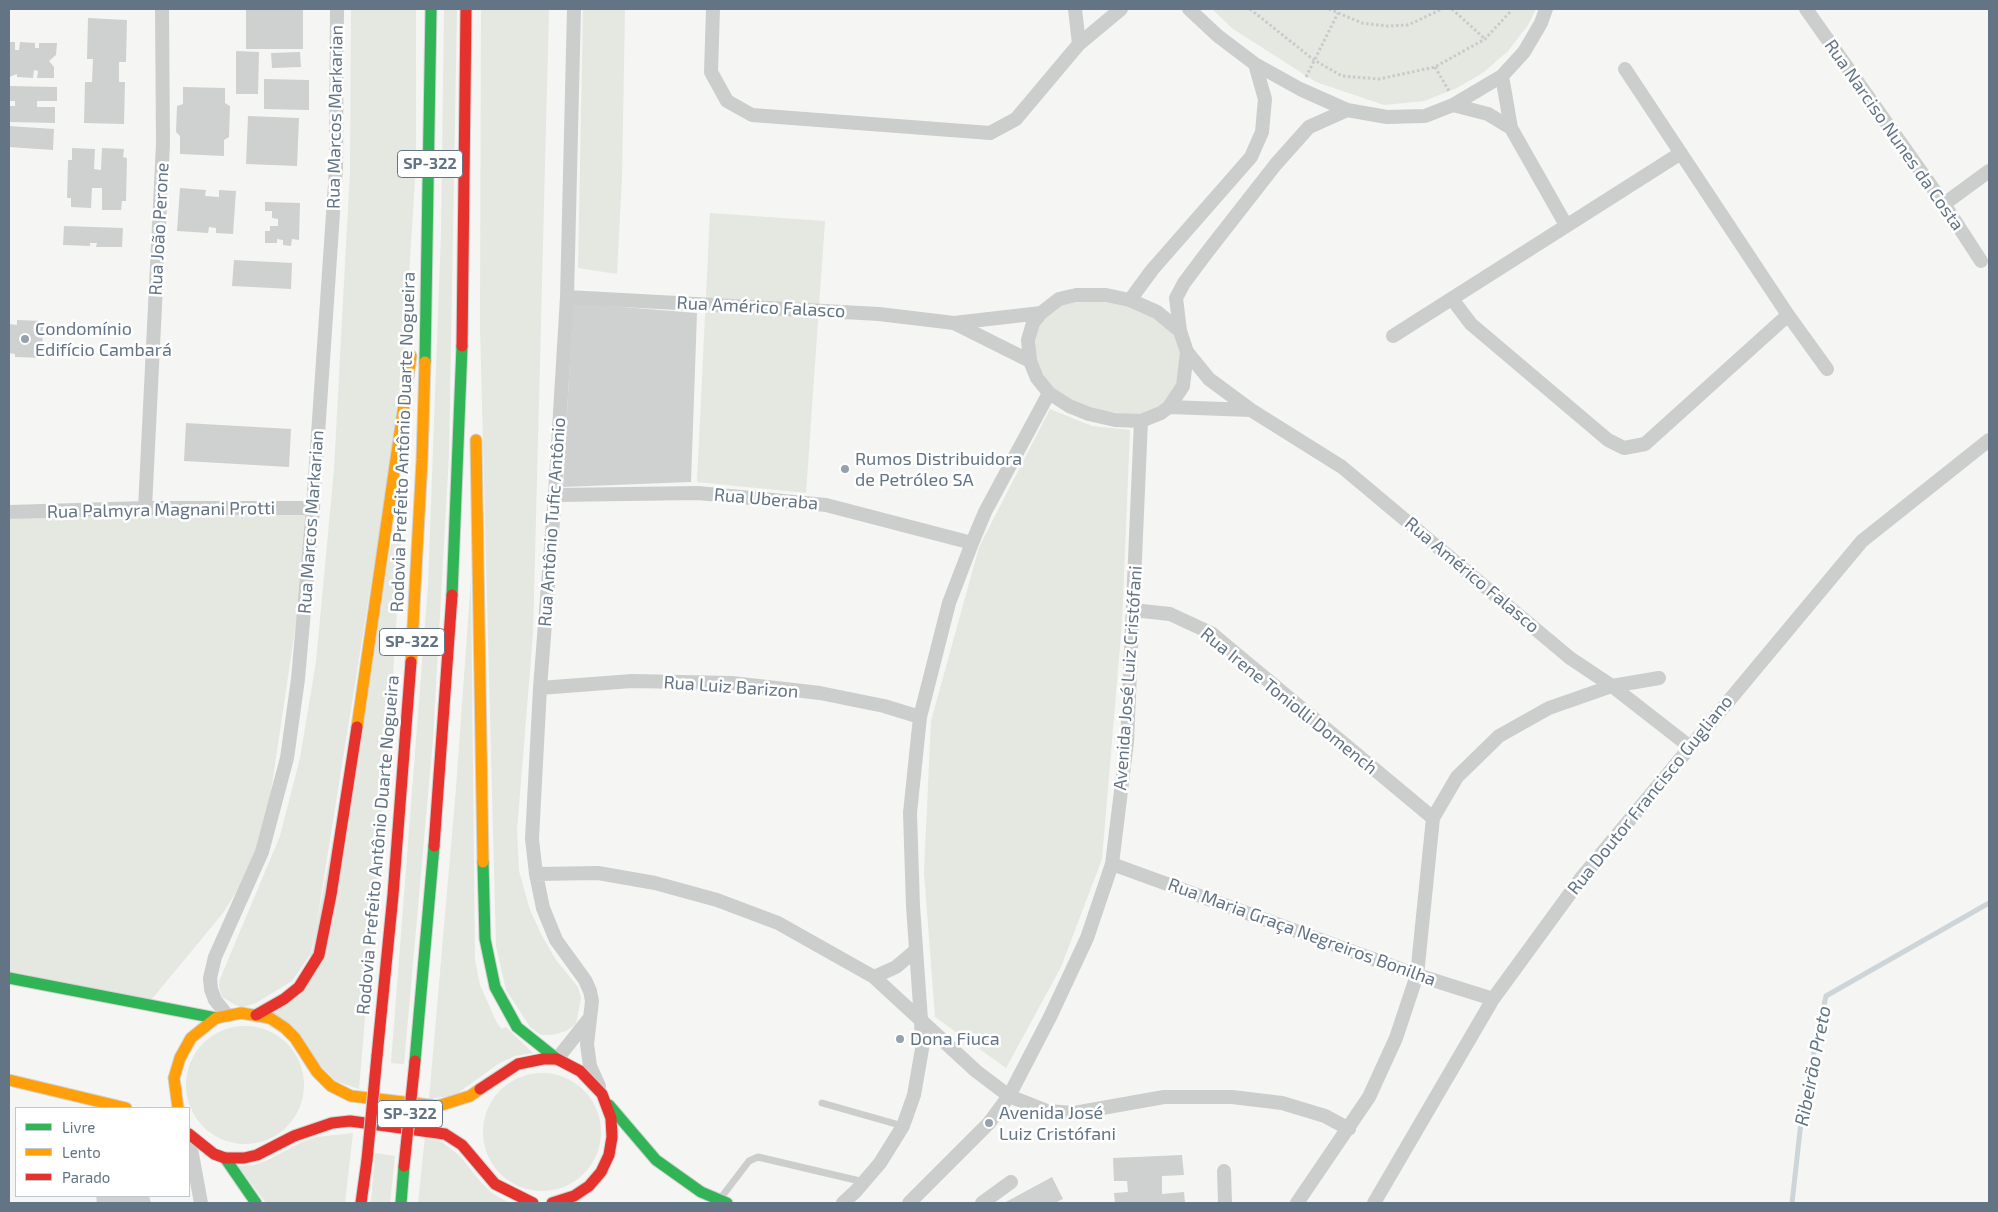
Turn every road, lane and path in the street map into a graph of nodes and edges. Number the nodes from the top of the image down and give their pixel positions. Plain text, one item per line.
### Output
1 (162, 9) edge
2 (337, 9) edge
3 (431, 9) edge
4 (466, 9) edge
5 (574, 9) edge
6 (713, 9) edge
7 (1075, 9) edge
8 (1119, 9) edge
9 (1189, 9) edge
10 (1250, 9) edge
11 (1329, 9) edge
12 (1442, 9) edge
13 (1452, 9) edge
14 (1510, 9) edge
15 (1546, 9) edge
16 (1806, 9) edge
17 (1338, 13) junction
18 (1485, 39) junction
19 (1079, 44) junction
20 (1314, 60) junction
21 (1255, 64) junction
22 (1435, 68) junction
23 (1625, 69) dead end
24 (1502, 76) junction
25 (1300, 89) junction
26 (1453, 104) junction
27 (1347, 110) junction
28 (1511, 128) junction
29 (1681, 154) junction
30 (1242, 168) junction
31 (1989, 172) edge
32 (1260, 184) junction
33 (1944, 204) junction
34 (1566, 225) junction
35 (428, 227) junction
36 (464, 233) junction
37 (1981, 261) dead end
38 (567, 297) junction
39 (1452, 299) junction
40 (1130, 300) junction
41 (1041, 313) junction
42 (1788, 315) junction
43 (954, 324) junction
44 (1180, 330) junction
45 (1393, 336) dead end
46 (1188, 352) junction
47 (1030, 361) junction
48 (1827, 369) dead end
49 (473, 377) dead end
50 (1049, 393) junction
51 (1169, 407) junction
52 (1251, 410) junction
53 (1141, 421) junction
54 (475, 425) dead end
55 (1989, 440) edge
56 (555, 494) junction
57 (145, 508) junction
58 (314, 508) junction
59 (9, 512) edge
60 (972, 543) junction
61 (1133, 610) junction
62 (1659, 678) dead end
63 (1612, 686) junction
64 (540, 688) junction
65 (920, 717) junction
66 (1688, 746) junction
67 (1433, 818) junction
68 (1112, 864) junction
69 (536, 874) junction
70 (916, 950) junction
71 (1417, 974) junction
72 (874, 977) junction
73 (9, 978) edge
74 (1493, 999) junction
75 (256, 1015) junction
76 (221, 1017) junction
77 (588, 1020) junction
78 (921, 1020) junction
79 (557, 1059) junction
80 (9, 1080) edge
81 (1009, 1096) junction
82 (603, 1097) junction
83 (822, 1103) dead end
84 (122, 1107) edge
85 (178, 1107) edge
86 (902, 1126) junction
87 (1349, 1129) junction
88 (190, 1137) edge
89 (190, 1142) edge
90 (225, 1158) junction
91 (1224, 1171) dead end
92 (864, 1182) junction
93 (1011, 1182) dead end
94 (723, 1202) edge
95 (201, 1203) edge
96 (256, 1203) edge
97 (362, 1203) edge
98 (401, 1203) edge
99 (533, 1203) edge
100 (552, 1203) edge
101 (557, 1203) edge
102 (843, 1203) edge
103 (910, 1203) edge
104 (982, 1203) edge
105 (1225, 1203) edge
106 (1298, 1203) edge
107 (1374, 1203) edge

1 - 57 street, Rua João Perone
2 - 58 street, Rua Marcos Markarian
3 - 35 main road, Rodovia Prefeito Antônio Duarte Nogueira / SP-322
4 - 36 main road, SP-322
5 - 38 street, Rua Antônio Tufic Antônio
6 - 19 street
7 - 19 street
8 - 19 street
9 - 21 street
10 - 20 path
11 - 17 path
12 - 17 path
13 - 18 path
14 - 18 path
15 - 24 street
16 - 33 street, Rua Narciso Nunes da Costa
17 - 20 path
18 - 22 path
20 - 22 path
20 - 25 path
21 - 25 street
21 - 30 street
22 - 26 path
23 - 29 street
24 - 26 street
24 - 28 street
25 - 27 street
26 - 27 street
26 - 28 street
27 - 32 street
28 - 34 street
29 - 34 street
29 - 42 street
30 - 32 street
30 - 40 street
31 - 33 street
32 - 44 street
33 - 37 street, Rua Narciso Nunes da Costa
34 - 39 street
35 - 75 main road
35 - 97 main road, Rodovia Prefeito Antônio Duarte Nogueira / SP-322, bridge
36 - 49 main road
36 - 98 main road, SP-322, bridge
38 - 43 street, Rua Américo Falasco
38 - 56 street, Rua Antônio Tufic Antônio
39 - 42 street
39 - 45 street
40 - 41 street
40 - 44 street
41 - 43 street, Rua Américo Falasco
41 - 47 street
42 - 48 street
43 - 47 street, Rua Américo Falasco
44 - 46 street
46 - 51 street
46 - 52 street, Rua Américo Falasco
47 - 50 street
50 - 53 street
50 - 60 street
51 - 52 street, Rua Américo Falasco
51 - 53 street
52 - 63 street, Rua Américo Falasco
53 - 61 street, Avenida José Luiz Cristófani
54 - 79 main road
55 - 66 street, Rua Doutor Francisco Gugliano
56 - 60 street, Rua Uberaba
56 - 64 street, Rua Antônio Tufic Antônio
57 - 58 street, Rua Palmyra Magnani Protti
57 - 59 street, Rua Palmyra Magnani Protti
58 - 76 street, Rua Marcos Markarian
60 - 65 street
61 - 67 street, Rua Irene Toniolli Domench
61 - 68 street, Avenida José Luiz Cristófani
62 - 63 street
63 - 66 street, Rua Américo Falasco
63 - 67 street
64 - 65 street, Rua Luiz Barizon
64 - 69 street, Rua Antônio Tufic Antônio
65 - 70 street
66 - 74 street, Rua Doutor Francisco Gugliano
67 - 71 street
68 - 71 street, Rua Maria Graça Negreiros Bonilha
68 - 81 street, Avenida José Luiz Cristófani
69 - 72 street
69 - 77 street, Rua Antônio Tufic Antônio
70 - 72 street
70 - 78 street
71 - 74 street, Rua Maria Graça Negreiros Bonilha
71 - 87 street
72 - 78 street
73 - 76 main road
74 - 107 street, Rua Doutor Francisco Gugliano
75 - 76 main road
75 - 79 main road
76 - 85 main road
77 - 79 street
77 - 82 street, Rua Antônio Tufic Antônio
78 - 81 street
78 - 86 street
79 - 82 main road
80 - 84 main road
81 - 87 street
81 - 103 street, Avenida José Luiz Cristófani
82 - 94 main road
82 - 101 main road
83 - 86 lane
86 - 92 street
87 - 106 street
88 - 90 main road
89 - 95 street
90 - 96 main road
90 - 99 main road
91 - 105 street
92 - 94 lane
92 - 102 street
93 - 104 street
100 - 101 main road

